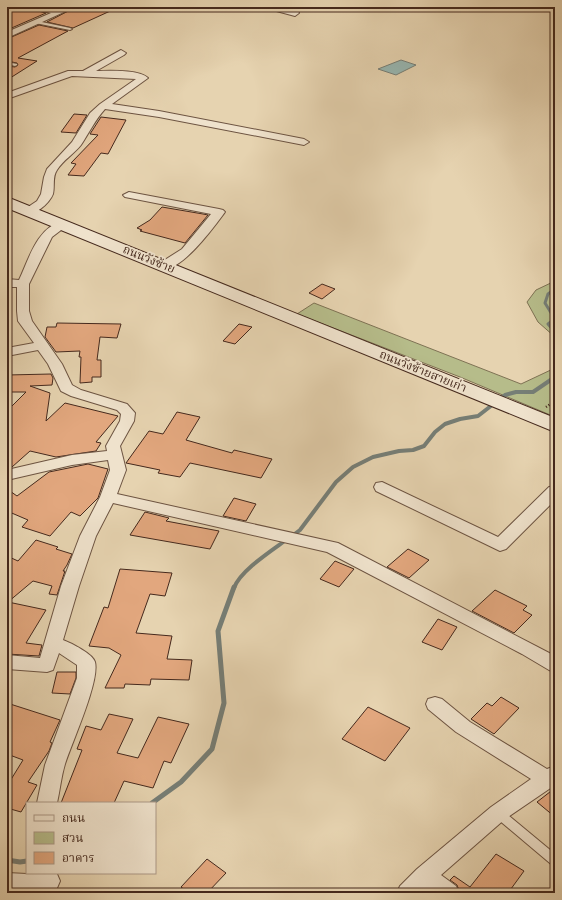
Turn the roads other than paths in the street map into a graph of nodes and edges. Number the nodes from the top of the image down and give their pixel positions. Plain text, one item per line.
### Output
1 (38, 7) edge
2 (71, 7) edge
3 (272, 7) edge
4 (59, 12) junction
5 (295, 13) dead end
6 (37, 22) junction
7 (70, 29) dead end
8 (7, 35) edge
9 (121, 53) dead end
10 (7, 63) edge
11 (15, 65) dead end
12 (86, 73) junction
13 (7, 96) edge
14 (103, 106) junction
15 (304, 142) dead end
16 (129, 195) dead end
17 (7, 202) edge
18 (28, 211) junction
19 (63, 224) junction
20 (164, 266) junction
21 (7, 283) edge
22 (23, 284) junction
23 (290, 317) joint
24 (43, 345) junction
25 (7, 352) edge
26 (555, 426) edge
27 (115, 455) junction
28 (7, 475) edge
29 (382, 487) dead end
30 (555, 491) edge
31 (108, 497) junction
32 (53, 644) junction
33 (7, 662) edge
34 (555, 665) edge
35 (435, 704) dead end
36 (551, 776) edge
37 (47, 802) edge
38 (498, 814) junction
39 (555, 861) edge
40 (425, 876) junction
41 (7, 882) edge
42 (50, 882) edge
43 (408, 893) edge
44 (448, 893) edge

1 - 4 street
2 - 4 street
3 - 5 street
4 - 6 street
6 - 7 lane
6 - 8 street
9 - 12 street
10 - 11 lane
12 - 13 street
12 - 14 street
14 - 15 street
14 - 18 street
16 - 20 street
17 - 18 main road, ถนนวังซ้าย
18 - 19 main road, ถนนวังซ้าย
19 - 20 main road, ถนนวังซ้าย
19 - 22 street
20 - 23 main road, ถนนวังซ้าย
21 - 22 street
22 - 24 street
23 - 26 main road, ถนนวังซ้ายสายเก่า
24 - 25 street
24 - 27 street
27 - 28 street
27 - 31 street
29 - 30 street
31 - 32 street
31 - 34 street
32 - 33 street
32 - 37 street
35 - 36 street
36 - 38 street
38 - 39 lane
38 - 40 street
40 - 43 street
40 - 44 street
41 - 42 street

